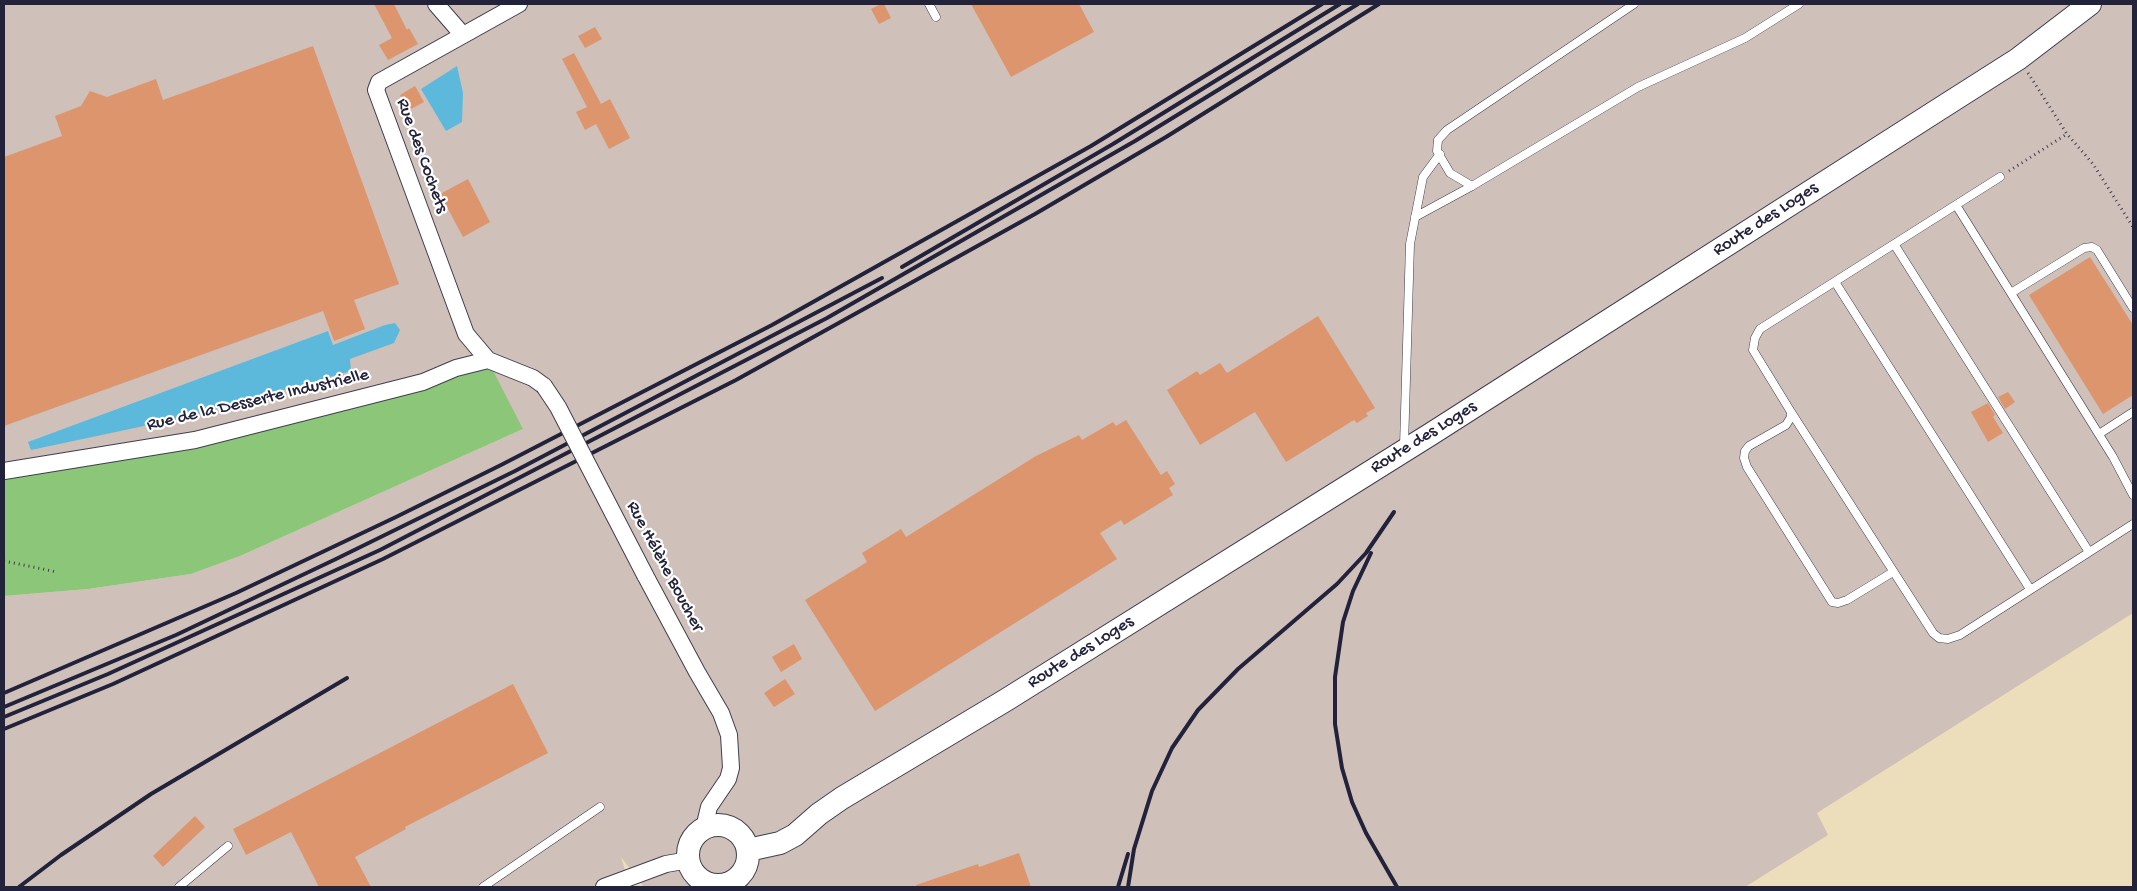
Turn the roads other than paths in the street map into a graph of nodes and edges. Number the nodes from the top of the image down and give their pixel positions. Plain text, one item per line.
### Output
1 (436, 4) edge
2 (519, 4) edge
3 (929, 4) edge
4 (1634, 4) edge
5 (1799, 4) edge
6 (2090, 4) edge
7 (936, 17) dead end
8 (462, 34) junction
9 (1440, 154) junction
10 (2000, 176) road end
11 (1472, 186) junction
12 (1956, 205) junction
13 (1415, 217) junction
14 (1894, 244) junction
15 (1835, 282) junction
16 (2010, 293) junction
17 (2133, 308) edge
18 (488, 360) junction
19 (1791, 412) junction
20 (2133, 412) edge
21 (2099, 434) junction
22 (1404, 451) junction
23 (4, 471) edge
24 (2133, 495) edge
25 (2133, 524) edge
26 (2089, 552) junction
27 (1893, 572) junction
28 (2030, 589) junction
29 (600, 807) dead end
30 (704, 828) junction
31 (228, 846) dead end
32 (748, 850) junction
33 (688, 860) junction
34 (722, 886) edge
35 (179, 887) edge
36 (483, 887) edge
37 (604, 887) edge

1 - 8 street
2 - 8 street, Rue des Cochets
3 - 7 lane
4 - 9 lane
5 - 11 lane
6 - 22 street, Route des Loges
8 - 18 street, Rue des Cochets
9 - 11 lane
9 - 13 lane
10 - 12 lane
11 - 13 lane
12 - 14 lane
12 - 16 lane
13 - 22 lane
14 - 15 lane
14 - 26 lane
15 - 19 lane
15 - 28 lane
16 - 17 lane
16 - 21 lane
18 - 23 street, Rue de la Desserte Industrielle
18 - 30 street, Rue Hélène Boucher, bridge
19 - 27 lane
19 - 27 lane
20 - 21 lane
21 - 24 lane
22 - 32 street, Route des Loges
25 - 26 lane
26 - 28 lane
27 - 28 lane
29 - 36 lane
30 - 32 street
30 - 33 street
31 - 35 lane
32 - 34 street
33 - 34 street
33 - 37 street

